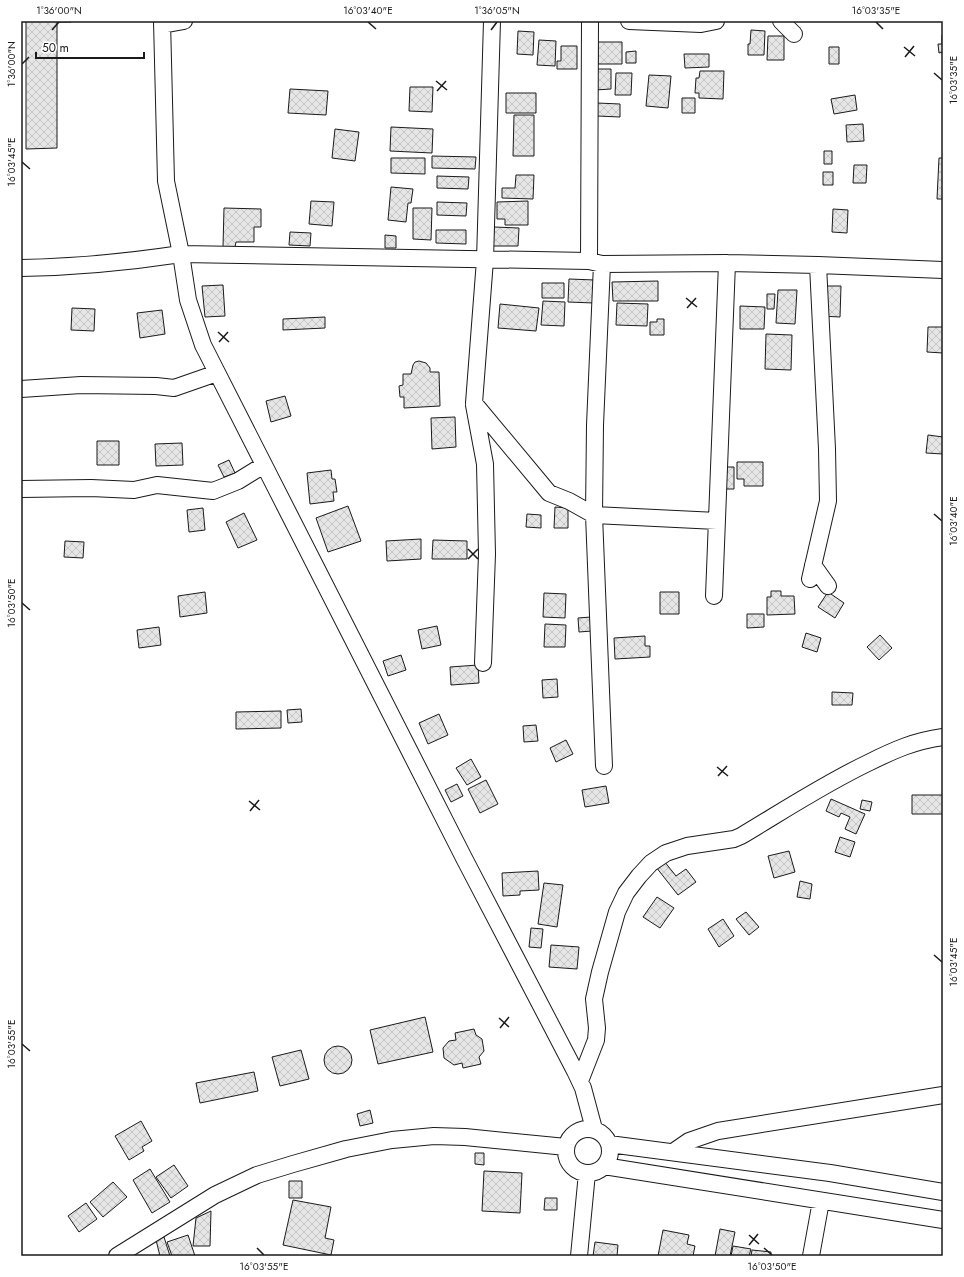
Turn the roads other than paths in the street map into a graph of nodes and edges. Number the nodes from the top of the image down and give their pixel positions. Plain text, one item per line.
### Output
1 (184, 21) edge
2 (492, 21) edge
3 (590, 21) edge
4 (629, 21) edge
5 (716, 21) edge
6 (781, 21) edge
7 (162, 23) edge
8 (794, 34) dead end
9 (181, 254) junction
10 (485, 260) junction
11 (596, 263) junction
12 (726, 263) junction
13 (818, 265) junction
14 (21, 268) edge
15 (943, 270) edge
16 (217, 373) junction
17 (21, 389) edge
18 (474, 403) junction
19 (264, 465) junction
20 (21, 489) edge
21 (594, 515) junction
22 (717, 521) junction
23 (828, 586) dead end
24 (714, 596) dead end
25 (483, 663) dead end
26 (943, 737) edge
27 (604, 766) dead end
28 (580, 1081) junction
29 (943, 1095) edge
30 (594, 1129) junction
31 (609, 1144) junction
32 (566, 1147) junction
33 (673, 1152) junction
34 (604, 1166) junction
35 (587, 1173) junction
36 (943, 1192) edge
37 (821, 1200) junction
38 (943, 1220) edge
39 (117, 1256) edge
40 (578, 1256) edge
41 (812, 1256) edge

1 - 7 street
2 - 10 street
3 - 11 street
4 - 5 street
6 - 8 street
7 - 9 street
9 - 10 street
9 - 14 street
9 - 16 street
10 - 11 street
10 - 18 street
11 - 12 street
11 - 21 street
12 - 13 street
12 - 22 street
13 - 15 street
13 - 23 street
16 - 17 street
16 - 19 street
18 - 21 street
18 - 25 street
19 - 20 street
19 - 28 street
21 - 22 street
21 - 27 street
22 - 24 street
26 - 28 street
28 - 30 street
29 - 33 street
30 - 31 street
30 - 32 street
31 - 33 street
31 - 34 street
32 - 35 street
32 - 39 street
33 - 36 street
34 - 35 street
34 - 37 street
35 - 40 street
37 - 38 street
37 - 41 street

